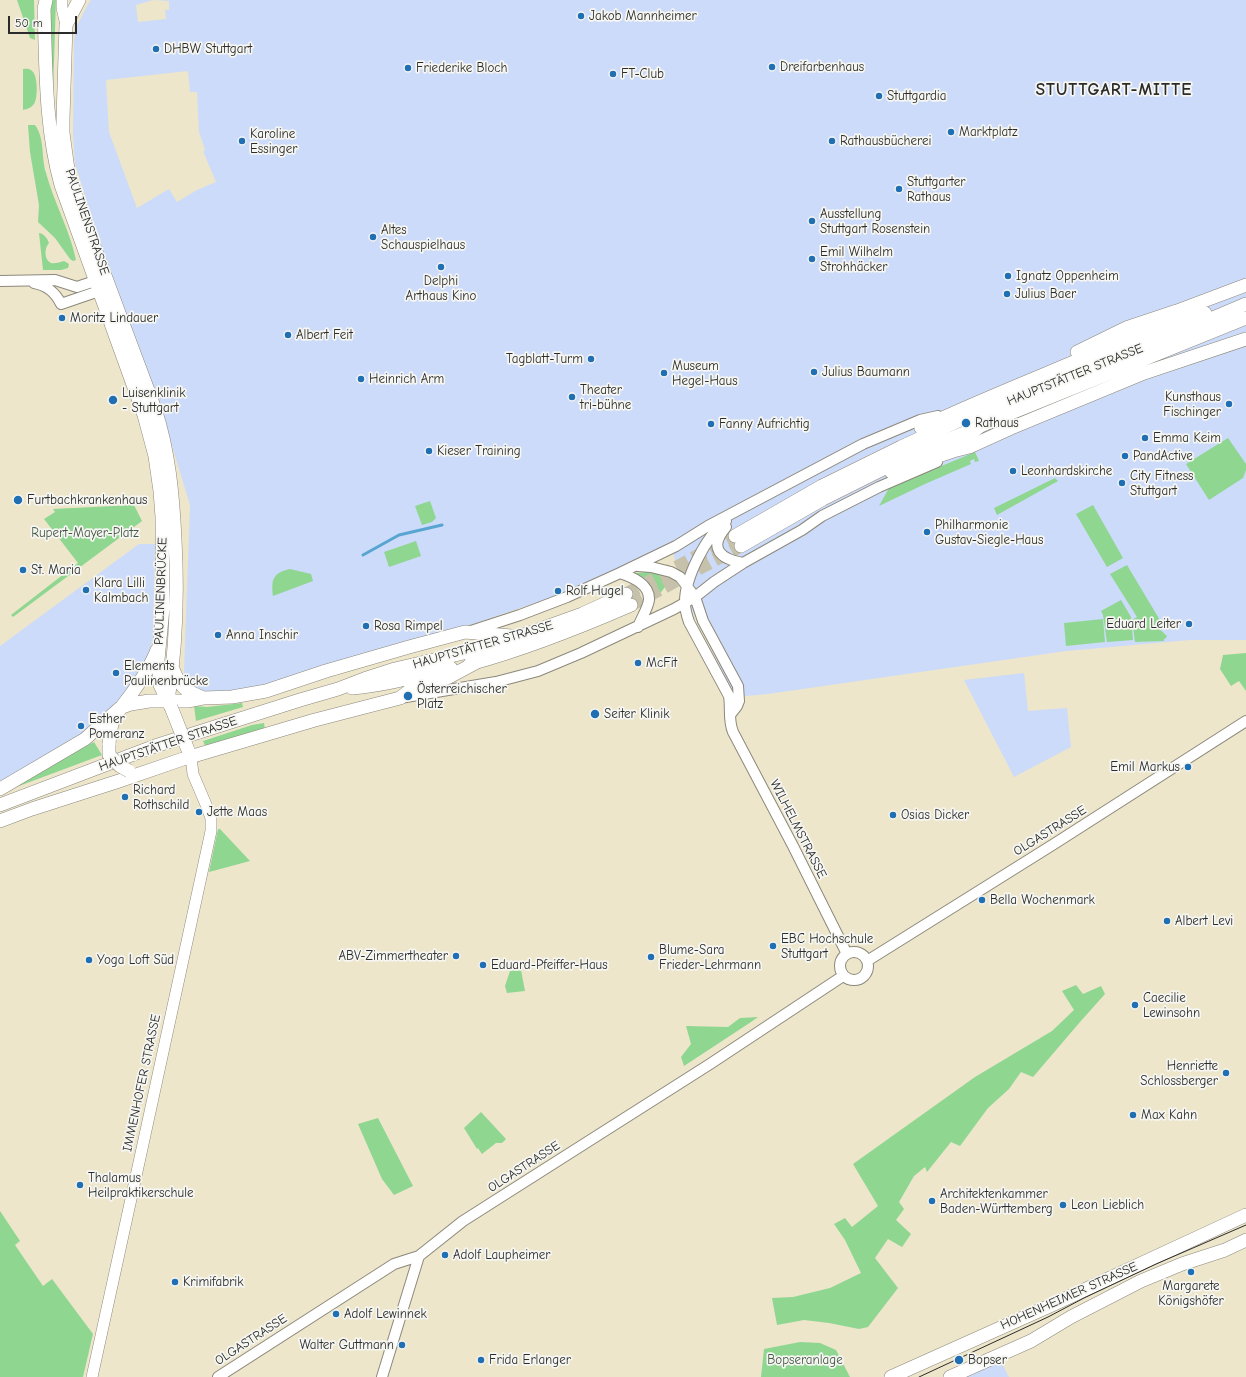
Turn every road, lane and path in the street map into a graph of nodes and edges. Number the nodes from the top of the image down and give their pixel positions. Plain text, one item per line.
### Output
1 (46, 0) edge
2 (62, 0) edge
3 (79, 0) edge
4 (66, 24) junction
5 (0, 281) edge
6 (24, 281) junction
7 (102, 282) junction
8 (1246, 285) edge
9 (1246, 304) edge
10 (1222, 314) junction
11 (1246, 318) edge
12 (1246, 339) edge
13 (1179, 345) junction
14 (1050, 372) junction
15 (1144, 373) junction
16 (952, 414) junction
17 (985, 424) junction
18 (148, 430) joint
19 (163, 437) joint
20 (969, 448) junction
21 (898, 449) junction
22 (953, 451) junction
23 (942, 460) junction
24 (859, 480) junction
25 (740, 510) junction
26 (743, 564) junction
27 (635, 566) junction
28 (620, 573) junction
29 (688, 587) junction
30 (695, 597) junction
31 (685, 603) junction
32 (674, 610) junction
33 (689, 622) junction
34 (638, 626) junction
35 (465, 632) junction
36 (521, 636) junction
37 (155, 661) junction
38 (477, 662) junction
39 (173, 664) junction
40 (338, 689) junction
41 (204, 698) junction
42 (400, 698) junction
43 (170, 704) junction
44 (120, 708) junction
45 (730, 715) junction
46 (1246, 720) edge
47 (96, 731) junction
48 (108, 749) junction
49 (190, 754) junction
50 (172, 762) junction
51 (143, 772) junction
52 (193, 774) junction
53 (0, 789) edge
54 (0, 805) edge
55 (0, 821) edge
56 (847, 954) junction
57 (867, 961) junction
58 (843, 976) junction
59 (1246, 1215) edge
60 (1246, 1240) edge
61 (419, 1256) junction
62 (92, 1377) edge
63 (218, 1377) edge
64 (382, 1377) edge
65 (891, 1377) edge
66 (950, 1377) edge

1 - 7 main road, PAULINENSTRASSE
2 - 4 main road
3 - 4 main road, PAULINENSTRASSE
4 - 7 main road, PAULINENSTRASSE
5 - 6 street
6 - 7 street
6 - 7 street
7 - 18 main road, PAULINENSTRASSE
7 - 19 main road, PAULINENSTRASSE
8 - 14 main road
9 - 10 main road, HAUPTSTÄTTER STRASSE
10 - 14 main road
10 - 21 main road, HAUPTSTÄTTER STRASSE
11 - 13 main road, HAUPTSTÄTTER STRASSE
12 - 15 main road
13 - 15 main road
13 - 17 main road, HAUPTSTÄTTER STRASSE
14 - 16 main road
15 - 20 main road
16 - 21 main road
16 - 25 street
17 - 22 street
17 - 24 main road, HAUPTSTÄTTER STRASSE
18 - 37 main road, PAULINENBRÜCKE
19 - 39 main road, PAULINENBRÜCKE
20 - 22 main road
20 - 23 street
21 - 24 main road, HAUPTSTÄTTER STRASSE
22 - 23 street
22 - 24 main road
23 - 26 street
25 - 26 street
25 - 27 street
25 - 29 street
26 - 30 street
27 - 28 street
27 - 29 street
28 - 34 street
28 - 35 street
29 - 30 street
29 - 31 street
30 - 31 street
30 - 45 street
31 - 32 street
31 - 33 street, WILHELMSTRASSE
32 - 33 street
32 - 34 street
33 - 45 street, WILHELMSTRASSE
34 - 42 street
35 - 36 main road
35 - 41 main road
36 - 38 main road, HAUPTSTÄTTER STRASSE
36 - 40 main road, HAUPTSTÄTTER STRASSE
37 - 43 main road, PAULINENBRÜCKE
37 - 44 main road, PAULINENBRÜCKE
38 - 40 main road, HAUPTSTÄTTER STRASSE
38 - 42 main road
39 - 41 main road
39 - 43 main road, PAULINENBRÜCKE
40 - 54 main road, HAUPTSTÄTTER STRASSE
41 - 43 main road
42 - 49 main road
43 - 44 main road
43 - 49 main road, bridge
44 - 47 main road
44 - 48 main road
45 - 56 street, WILHELMSTRASSE
46 - 57 street, OLGASTRASSE
47 - 48 main road
47 - 53 main road
48 - 51 main road, bridge
49 - 50 main road
49 - 52 main road
50 - 51 main road
50 - 52 main road
51 - 55 main road
52 - 62 main road, IMMENHOFER STRASSE
56 - 57 street
56 - 58 street
57 - 58 street
58 - 61 street, OLGASTRASSE
59 - 65 main road, HOHENHEIMER STRASSE
60 - 66 main road, HOHENHEIMER STRASSE
61 - 63 street, OLGASTRASSE
61 - 64 street

